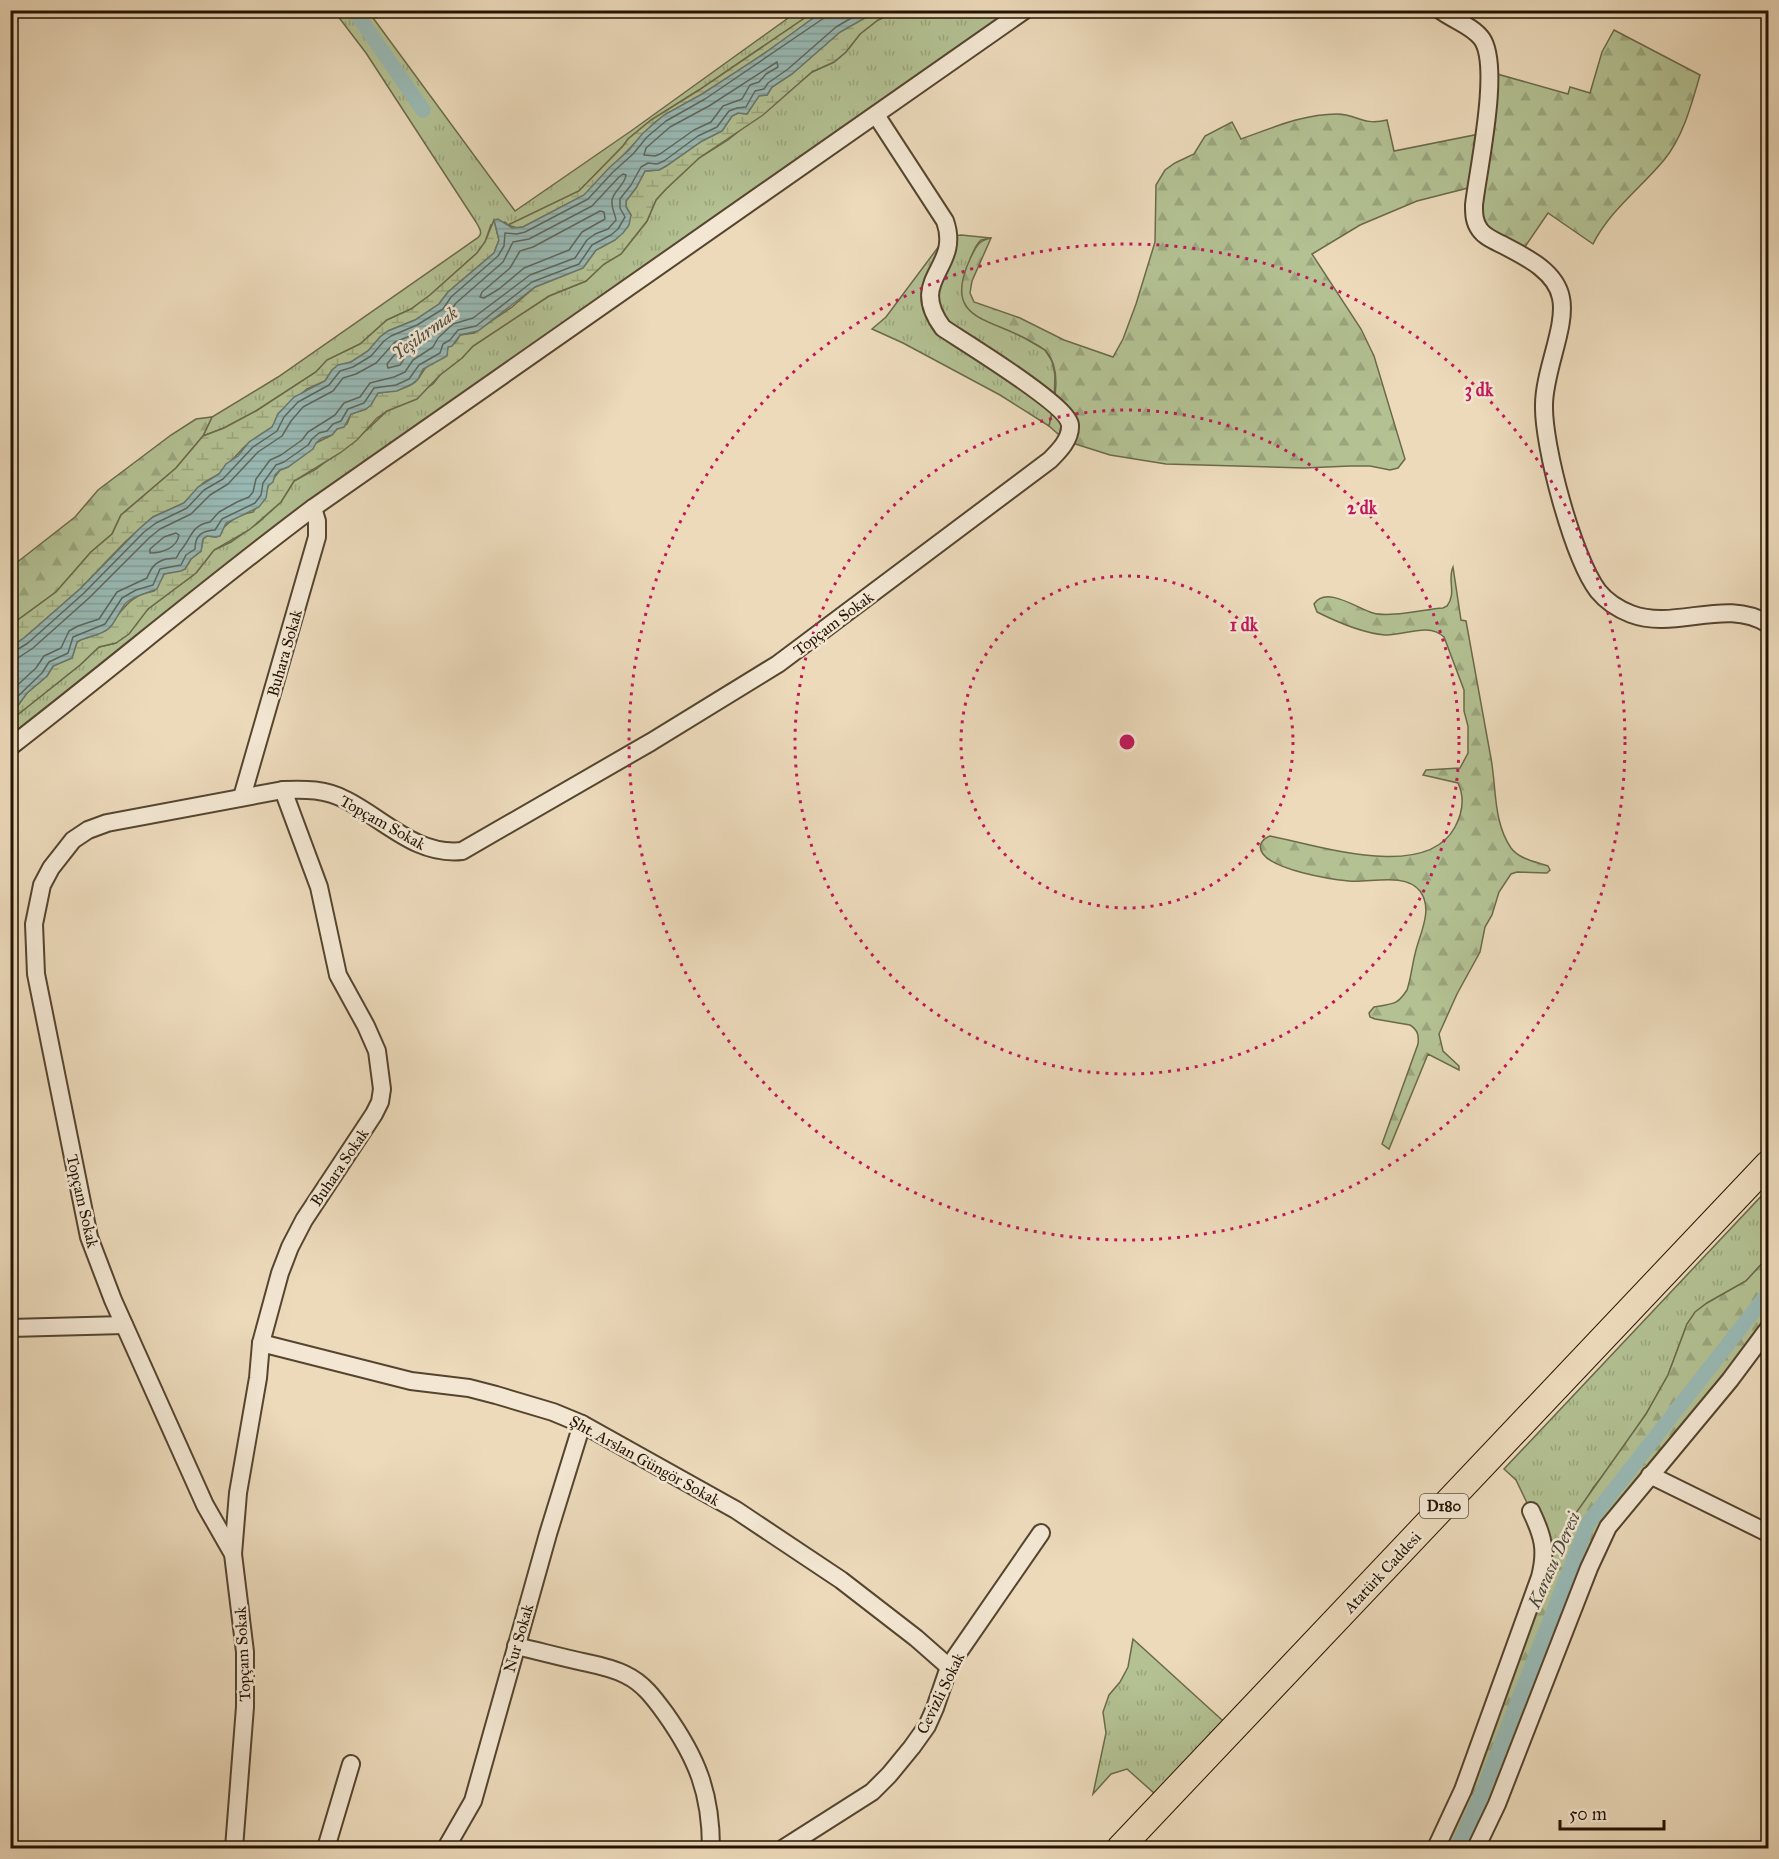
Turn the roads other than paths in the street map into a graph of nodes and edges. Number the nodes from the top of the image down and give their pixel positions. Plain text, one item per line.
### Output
1 (1025, 10) edge
2 (1440, 10) edge
3 (876, 115) junction
4 (313, 508) junction
5 (1768, 624) edge
6 (10, 747) edge
7 (283, 790) junction
8 (242, 797) junction
9 (1768, 1164) edge
10 (1768, 1189) edge
11 (124, 1325) junction
12 (10, 1329) edge
13 (1768, 1329) edge
14 (261, 1344) junction
15 (582, 1424) junction
16 (1650, 1475) junction
17 (1531, 1511) dead end
18 (1041, 1533) dead end
19 (1768, 1533) edge
20 (233, 1554) junction
21 (516, 1646) junction
22 (949, 1667) junction
23 (351, 1764) dead end
24 (234, 1848) edge
25 (326, 1848) edge
26 (446, 1848) edge
27 (711, 1848) edge
28 (784, 1848) edge
29 (1120, 1848) edge
30 (1144, 1848) edge
31 (1436, 1848) edge
32 (1476, 1848) edge

1 - 3 street
2 - 5 street
3 - 4 street
3 - 7 street, Topçam Sokak
4 - 6 street
4 - 8 street, Buhara Sokak
7 - 8 street, Topçam Sokak
7 - 14 street, Buhara Sokak
8 - 11 street, Topçam Sokak
9 - 29 highway, Atatürk Caddesi / D180
10 - 30 highway, Atatürk Caddesi / D180
11 - 12 street
11 - 20 street, Topçam Sokak
13 - 16 street
14 - 15 street, Şht. Arslan Güngör Sokak
14 - 20 street, Buhara Sokak
15 - 21 street, Nur Sokak
15 - 22 street, Şht. Arslan Güngör Sokak
16 - 19 street
16 - 32 street
17 - 31 street
18 - 22 street, Cevizli Sokak
20 - 24 street, Topçam Sokak
21 - 26 street, Nur Sokak
21 - 27 street
22 - 28 street, Cevizli Sokak
23 - 25 street

